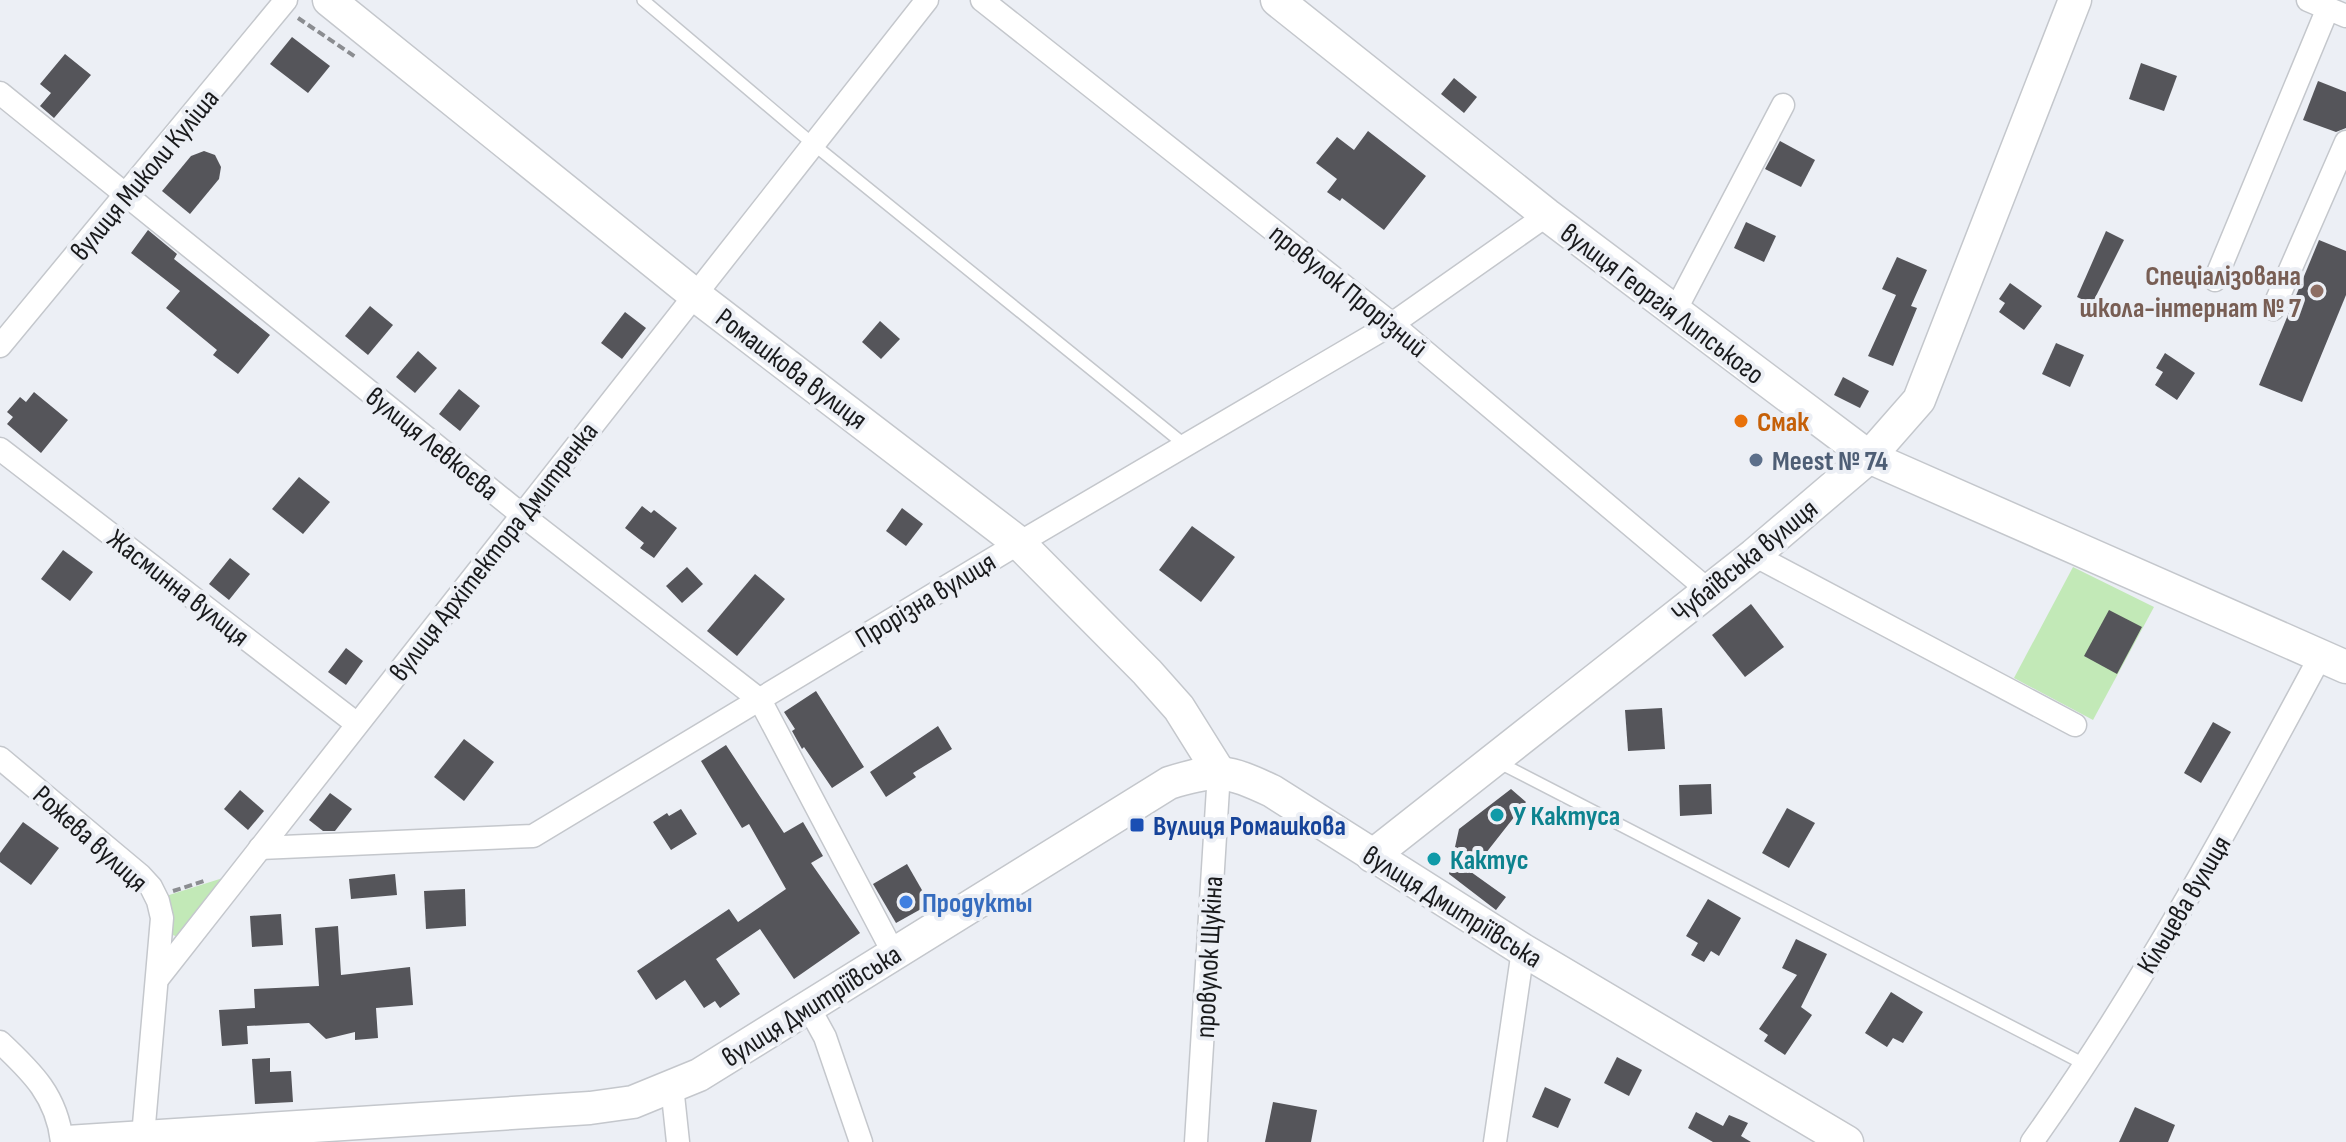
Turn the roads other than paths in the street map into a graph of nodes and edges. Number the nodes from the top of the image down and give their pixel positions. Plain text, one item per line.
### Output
1 (286, 0) edge
2 (329, 0) edge
3 (643, 0) edge
4 (927, 0) edge
5 (982, 0) edge
6 (1277, 0) edge
7 (2075, 0) edge
8 (2327, 8) edge
9 (0, 93) edge
10 (1783, 105) dead end
11 (2346, 142) edge
12 (813, 144) junction
13 (126, 197) junction
14 (1547, 215) junction
15 (2215, 280) dead end
16 (695, 295) junction
17 (2273, 309) dead end
18 (1675, 311) junction
19 (1392, 324) junction
20 (0, 346) edge
21 (1185, 445) junction
22 (0, 449) edge
23 (1869, 457) junction
24 (522, 515) junction
25 (1019, 543) junction
26 (1754, 555) junction
27 (1708, 590) junction
28 (2333, 662) edge
29 (760, 700) junction
30 (357, 724) junction
31 (2075, 725) dead end
32 (0, 758) edge
33 (1494, 760) junction
34 (1219, 772) junction
35 (260, 848) junction
36 (1372, 856) junction
37 (1523, 950) junction
38 (893, 952) junction
39 (159, 977) junction
40 (808, 1006) junction
41 (0, 1042) edge
42 (2086, 1065) junction
43 (672, 1086) junction
44 (143, 1136) junction
45 (65, 1142) edge
46 (678, 1142) edge
47 (861, 1142) edge
48 (1196, 1142) edge
49 (1495, 1142) edge
50 (1847, 1142) edge
51 (2032, 1142) edge

1 - 13 street, вулиця Миколи Куліша
2 - 16 street, Ромашкова вулиця
3 - 12 lane
4 - 12 street, вулиця Архітектора Дмитренка
5 - 19 street, провулок Прорізний
6 - 14 street, вулиця Георгія Липського
7 - 23 street, Чубаївська вулиця
8 - 15 street
9 - 13 street, вулиця Левкоєва
10 - 18 street
11 - 17 street
12 - 16 street, вулиця Архітектора Дмитренка
12 - 21 lane
13 - 20 street, вулиця Миколи Куліша
13 - 24 street, вулиця Левкоєва
14 - 18 street, вулиця Георгія Липського
14 - 19 street, Прорізна вулиця
16 - 24 street, вулиця Архітектора Дмитренка
16 - 25 street, Ромашкова вулиця
18 - 23 street, вулиця Георгія Липського
19 - 21 street, Прорізна вулиця
19 - 27 street, провулок Прорізний
21 - 25 street, Прорізна вулиця
22 - 30 street, Жасминна вулиця
23 - 26 street, Чубаївська вулиця
23 - 28 street, вулиця Георгія Липського
24 - 29 street, вулиця Левкоєва
24 - 30 street, вулиця Архітектора Дмитренка
25 - 29 street, Прорізна вулиця
25 - 34 street, Ромашкова вулиця
26 - 27 street, Чубаївська вулиця
26 - 31 street
27 - 33 street, Чубаївська вулиця
28 - 42 street, Кільцева вулиця
29 - 35 street, Прорізна вулиця
29 - 38 street, вулиця Левкоєва
30 - 35 street, вулиця Архітектора Дмитренка
32 - 39 street, Рожева вулиця
33 - 36 street, Чубаївська вулиця
33 - 42 lane
34 - 36 street, вулиця Дмитріївська
34 - 38 street, вулиця Дмитріївська
34 - 48 street, провулок Щукіна
35 - 39 street, вулиця Архітектора Дмитренка
36 - 37 street, вулиця Дмитріївська
37 - 49 street
37 - 50 street, вулиця Дмитріївська
38 - 40 street, вулиця Дмитріївська
39 - 44 street
40 - 43 street, вулиця Дмитріївська
40 - 47 street
41 - 45 street
42 - 51 street, Кільцева вулиця
43 - 44 street, вулиця Дмитріївська
43 - 46 street
44 - 45 street, вулиця Дмитріївська

